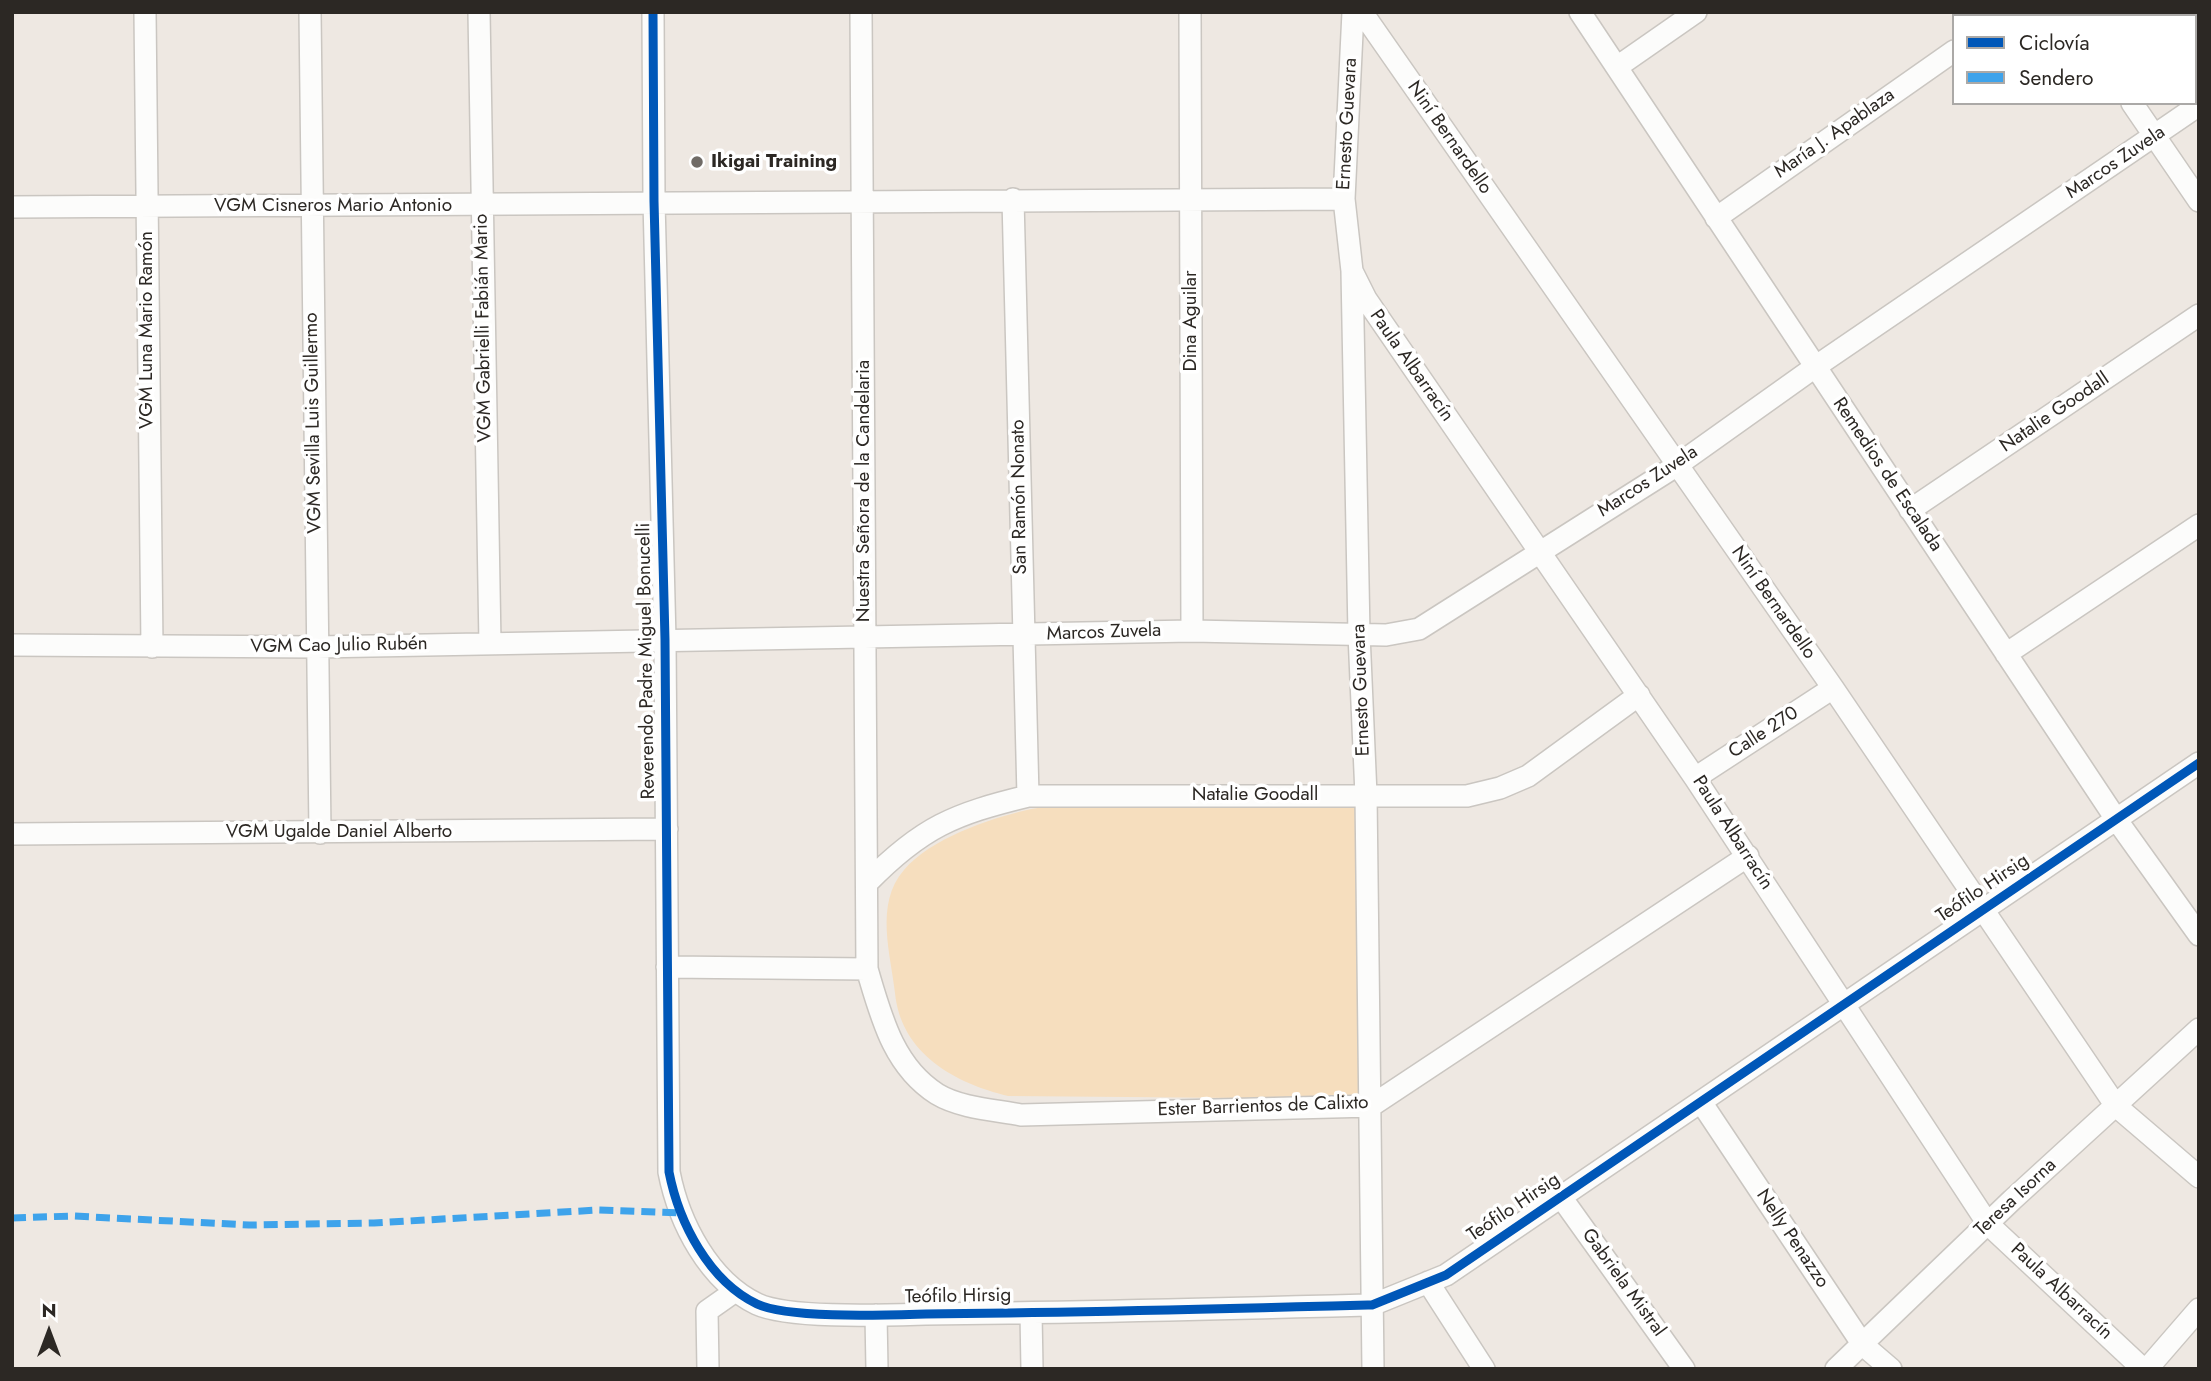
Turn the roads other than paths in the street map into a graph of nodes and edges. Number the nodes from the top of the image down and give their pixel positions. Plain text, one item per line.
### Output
1 (145, 12) edge
2 (310, 12) edge
3 (479, 12) edge
4 (653, 12) edge
5 (861, 12) edge
6 (1190, 12) edge
7 (1580, 12) edge
8 (1696, 12) edge
9 (1359, 15) edge
10 (1952, 52) edge
11 (1617, 67) junction
12 (2133, 105) edge
13 (2199, 105) edge
14 (2155, 137) junction
15 (1190, 198) junction
16 (1013, 199) junction
17 (1344, 199) junction
18 (654, 201) junction
19 (862, 201) junction
20 (2199, 201) edge
21 (481, 205) junction
22 (311, 206) junction
23 (12, 207) edge
24 (146, 207) junction
25 (1716, 218) junction
26 (1352, 271) junction
27 (2199, 315) edge
28 (1815, 367) junction
29 (1676, 466) junction
30 (1910, 510) junction
31 (2199, 525) edge
32 (1540, 551) junction
33 (1192, 631) junction
34 (1359, 634) junction
35 (1024, 636) junction
36 (864, 637) junction
37 (665, 640) junction
38 (490, 644) junction
39 (12, 645) edge
40 (152, 647) junction
41 (317, 647) junction
42 (2007, 654) junction
43 (1833, 688) junction
44 (1639, 695) junction
45 (2199, 763) edge
46 (1695, 778) junction
47 (1366, 795) junction
48 (1028, 796) junction
49 (2116, 819) junction
50 (667, 830) junction
51 (320, 833) junction
52 (12, 834) edge
53 (1748, 856) junction
54 (868, 882) junction
55 (1982, 911) junction
56 (2199, 935) edge
57 (667, 967) junction
58 (867, 969) junction
59 (1843, 1005) junction
60 (2199, 1029) edge
61 (1701, 1102) junction
62 (2116, 1106) junction
63 (1371, 1107) junction
64 (2199, 1177) edge
65 (1561, 1197) junction
66 (1988, 1224) junction
67 (1428, 1282) junction
68 (734, 1292) junction
69 (1372, 1305) junction
70 (2199, 1309) edge
71 (1031, 1313) junction
72 (876, 1315) junction
73 (1863, 1345) junction
74 (708, 1369) edge
75 (877, 1369) edge
76 (1032, 1369) edge
77 (1373, 1369) edge
78 (1484, 1369) edge
79 (1684, 1369) edge
80 (1836, 1369) edge
81 (1891, 1369) edge
82 (2145, 1369) edge

1 - 24 street, VGM Luna Mario Ramón
2 - 22 street, VGM Sevilla Luis Guillermo
3 - 21 street, VGM Gabrielli Fabián Mario
4 - 18 street, Reverendo Padre Miguel Bonucelli
5 - 19 street, Nuestra Señora de la Candelaria
6 - 15 street, Dina Aguilar
7 - 11 street, Remedios de Escalada
8 - 11 street
9 - 17 street, Ernesto Guevara
9 - 29 street, Niní Bernardello
10 - 25 street, María J. Apablaza
11 - 25 street, Remedios de Escalada
12 - 14 street
13 - 14 street, Marcos Zuvela
14 - 20 street
14 - 28 street, Marcos Zuvela
15 - 16 street, VGM Cisneros Mario Antonio
15 - 17 street, VGM Cisneros Mario Antonio
15 - 33 street, Dina Aguilar
16 - 19 street, VGM Cisneros Mario Antonio
16 - 35 street, San Ramón Nonato
17 - 26 street, Ernesto Guevara
18 - 19 street, VGM Cisneros Mario Antonio
18 - 21 street, VGM Cisneros Mario Antonio
18 - 37 street, Reverendo Padre Miguel Bonucelli
19 - 36 street, Nuestra Señora de la Candelaria
21 - 22 street, VGM Cisneros Mario Antonio
21 - 38 street, VGM Gabrielli Fabián Mario
22 - 24 street, VGM Cisneros Mario Antonio
22 - 41 street, VGM Sevilla Luis Guillermo
23 - 24 street, VGM Cisneros Mario Antonio
24 - 40 street, VGM Luna Mario Ramón
25 - 28 street, Remedios de Escalada
26 - 32 street, Paula Albarracín
26 - 34 street, Ernesto Guevara
27 - 30 street, Natalie Goodall
28 - 29 street, Marcos Zuvela
28 - 30 street, Remedios de Escalada
29 - 32 street, Marcos Zuvela
29 - 43 street, Niní Bernardello
30 - 42 street, Remedios de Escalada
31 - 42 street
32 - 34 street, Marcos Zuvela
32 - 44 street, Paula Albarracín
33 - 34 street, Marcos Zuvela
33 - 35 street, Marcos Zuvela
34 - 47 street, Ernesto Guevara
35 - 36 street, Marcos Zuvela
35 - 48 street, San Ramón Nonato
36 - 37 street, VGM Cao Julio Rubén
36 - 54 street, Nuestra Señora de la Candelaria
37 - 38 street, VGM Cao Julio Rubén
37 - 50 street, Reverendo Padre Miguel Bonucelli
38 - 41 street, VGM Cao Julio Rubén
39 - 40 street, VGM Cao Julio Rubén
40 - 41 street, VGM Cao Julio Rubén
41 - 51 street, VGM Sevilla Luis Guillermo
42 - 49 street, Remedios de Escalada
43 - 46 street, Calle 270
43 - 55 street, Niní Bernardello
44 - 46 street, Paula Albarracín
44 - 47 street, Natalie Goodall
45 - 49 street, Teófilo Hirsig
46 - 53 street, Paula Albarracín
47 - 48 street, Natalie Goodall
47 - 63 street, Ernesto Guevara
48 - 54 street, Natalie Goodall
49 - 55 street, Teófilo Hirsig
49 - 56 street, Remedios de Escalada
50 - 51 street, VGM Ugalde Daniel Alberto
50 - 57 street, Reverendo Padre Miguel Bonucelli
51 - 52 street, VGM Ugalde Daniel Alberto
53 - 59 street, Paula Albarracín
53 - 63 street, Ester Barrientos de Calixto
54 - 58 street, Nuestra Señora de la Candelaria
55 - 59 street, Teófilo Hirsig
55 - 62 street, Niní Bernardello
57 - 58 street
57 - 68 street, Reverendo Padre Miguel Bonucelli
58 - 63 street, Ester Barrientos de Calixto
59 - 61 street, Teófilo Hirsig
59 - 66 street, Paula Albarracín
60 - 62 street, Teresa Isorna
61 - 65 street, Teófilo Hirsig
61 - 73 street, Nelly Penazzo
62 - 64 street, Niní Bernardello
62 - 66 street, Teresa Isorna
63 - 69 street, Ernesto Guevara
65 - 67 street, Teófilo Hirsig
65 - 79 street, Gabriela Mistral
66 - 73 street, Teresa Isorna
66 - 82 street, Paula Albarracín
67 - 69 street, Teófilo Hirsig
67 - 78 street
68 - 72 street, Teófilo Hirsig
68 - 74 street
69 - 71 street, Teófilo Hirsig
69 - 77 street, Ernesto Guevara
70 - 82 street
71 - 72 street, Teófilo Hirsig
71 - 76 street
72 - 75 street
73 - 80 street, Teresa Isorna
73 - 81 street, Nelly Penazzo

